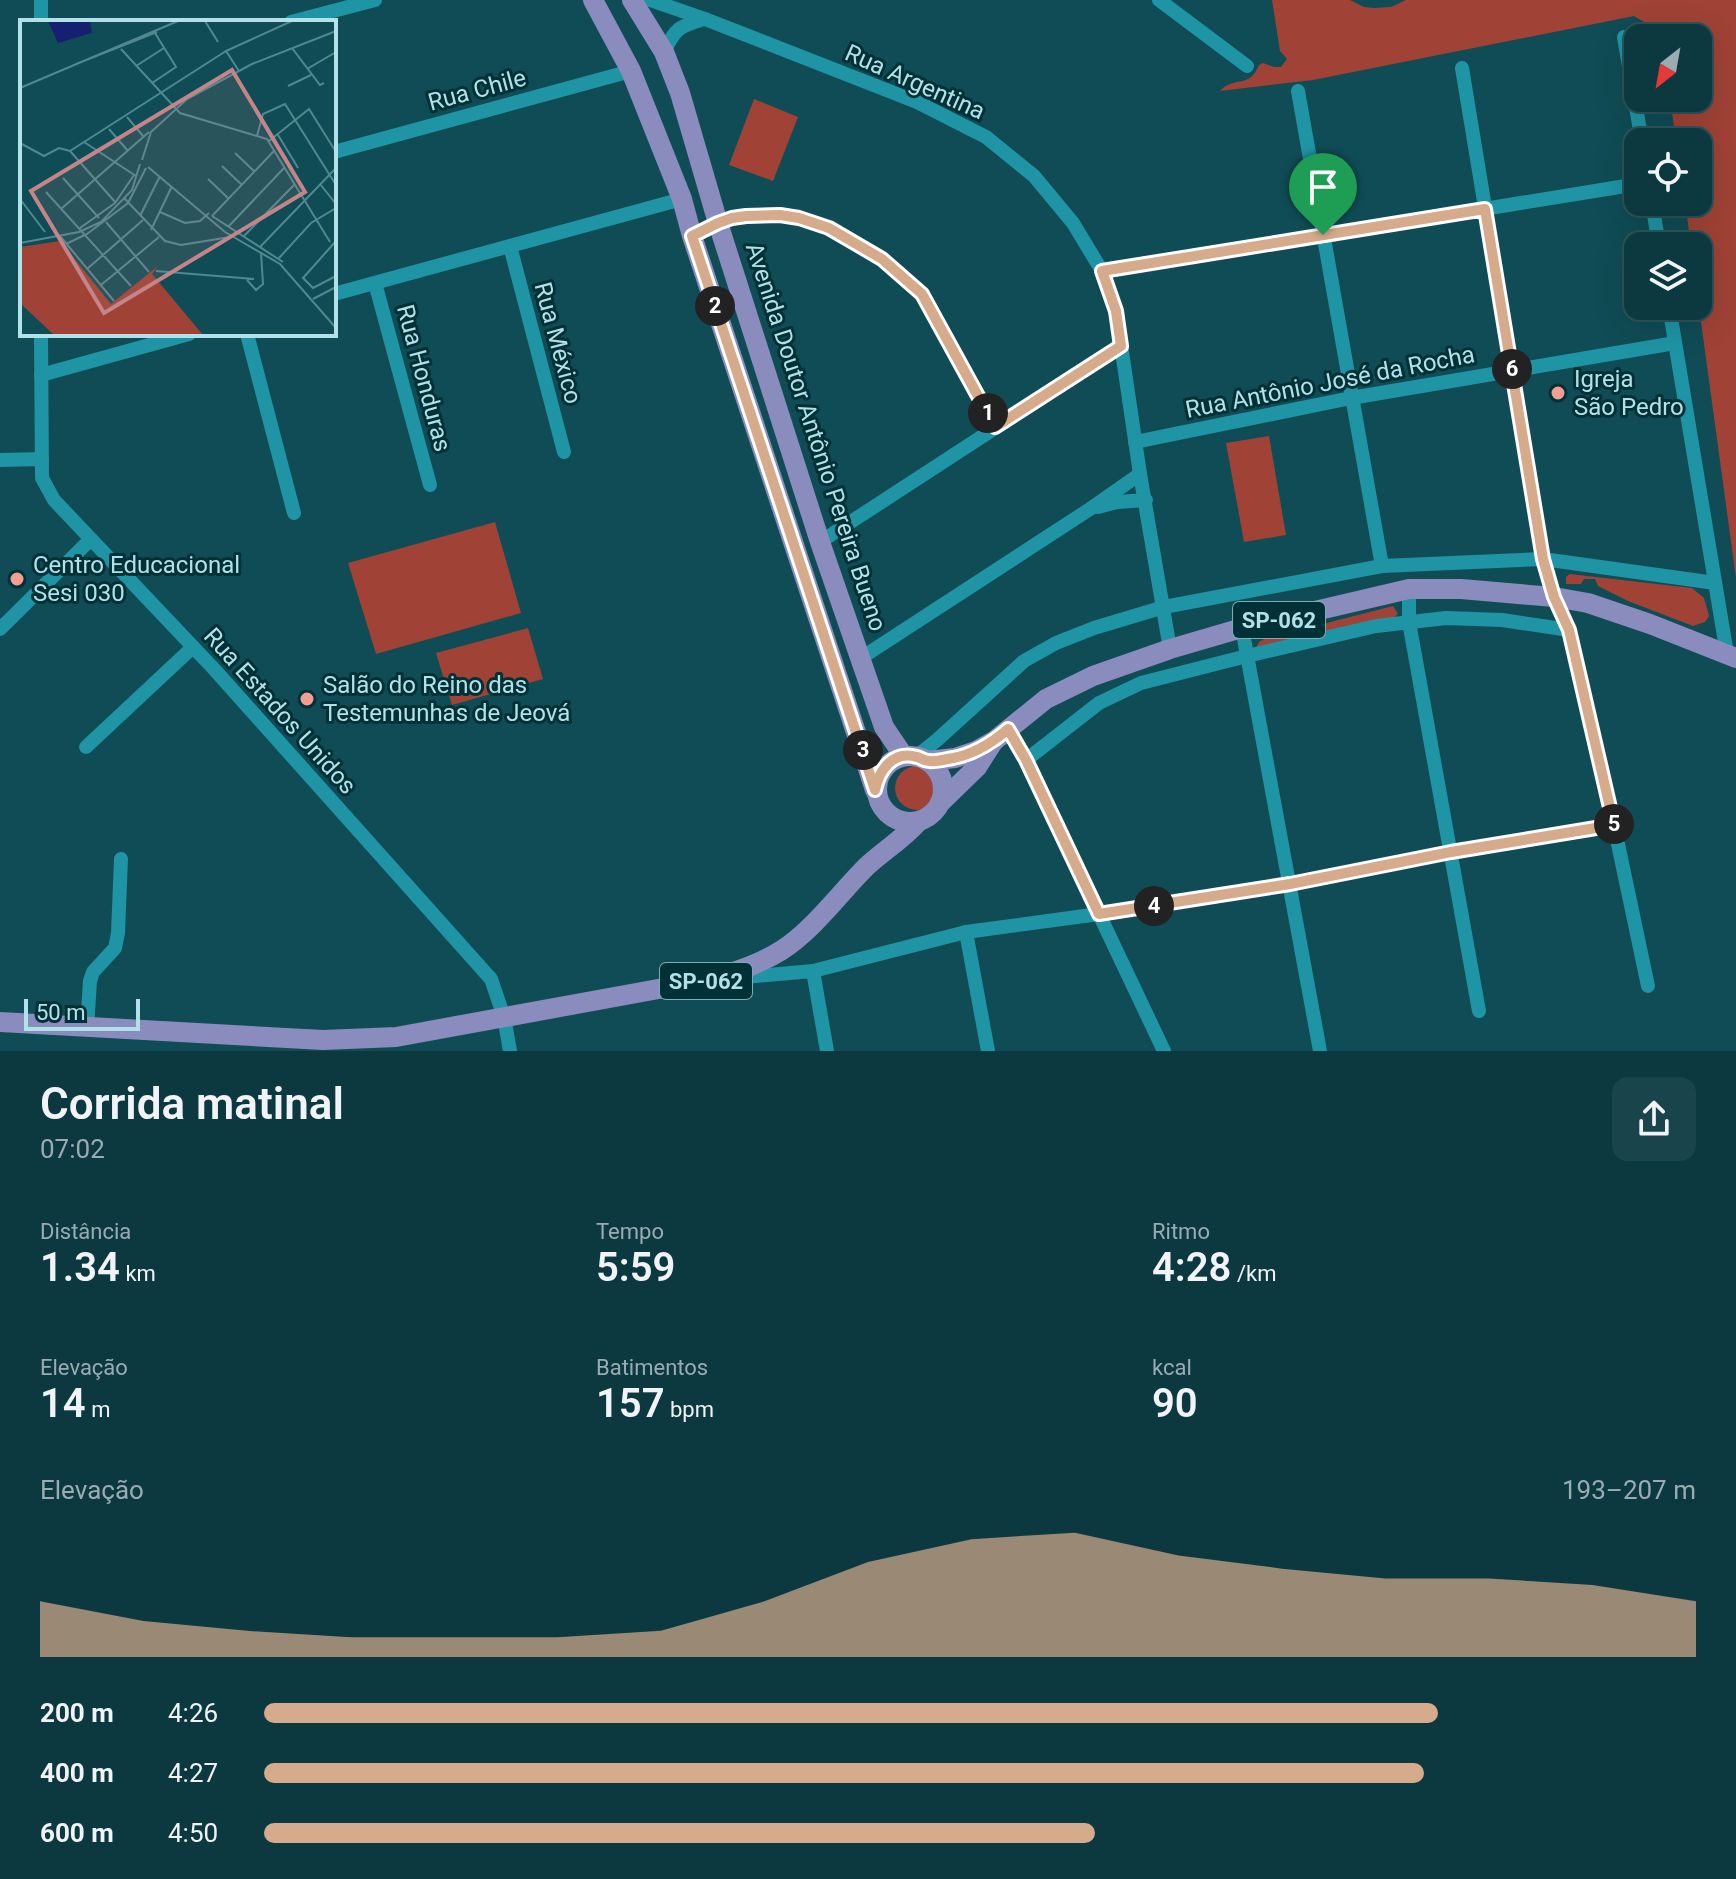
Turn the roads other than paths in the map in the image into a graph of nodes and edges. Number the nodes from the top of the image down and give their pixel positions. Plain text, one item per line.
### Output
1 (375, 0) edge
2 (593, 0) edge
3 (632, 0) edge
4 (650, 0) edge
5 (1159, 0) edge
6 (705, 19) junction
7 (299, 20) edge
8 (664, 52) junction
9 (1247, 66) dead end
10 (1462, 68) dead end
11 (631, 71) junction
12 (1298, 91) dead end
13 (336, 151) edge
14 (1624, 186) edge
15 (682, 199) junction
16 (1485, 209) junction
17 (718, 223) junction
18 (1323, 235) junction
19 (692, 236) junction
20 (510, 246) junction
21 (1102, 271) junction
22 (375, 283) junction
23 (336, 293) edge
24 (1671, 320) edge
25 (41, 336) edge
26 (182, 336) edge
27 (248, 336) edge
28 (1675, 343) junction
29 (1121, 346) junction
30 (1512, 370) junction
31 (41, 375) junction
32 (1351, 398) junction
33 (995, 427) junction
34 (1135, 442) junction
35 (564, 452) dead end
36 (42, 459) junction
37 (0, 460) edge
38 (1140, 474) junction
39 (430, 485) dead end
40 (1146, 500) junction
41 (1090, 509) junction
42 (294, 513) dead end
43 (91, 539) junction
44 (820, 542) junction
45 (1543, 559) junction
46 (1382, 566) junction
47 (1715, 583) junction
48 (1409, 589) junction
49 (1554, 597) junction
50 (1164, 607) junction
51 (1409, 622) junction
52 (1242, 628) junction
53 (0, 629) edge
54 (1569, 630) junction
55 (193, 647) junction
56 (1170, 649) junction
57 (1247, 656) junction
58 (1731, 656) edge
59 (861, 658) junction
60 (1001, 735) junction
61 (86, 747) dead end
62 (916, 758) junction
63 (1026, 760) junction
64 (875, 790) junction
65 (941, 802) junction
66 (885, 812) junction
67 (918, 822) junction
68 (1614, 825) junction
69 (1451, 852) junction
70 (121, 859) dead end
71 (869, 864) junction
72 (1290, 884) junction
73 (1099, 914) junction
74 (966, 932) junction
75 (813, 971) junction
76 (713, 979) junction
77 (1648, 986) dead end
78 (1479, 1011) dead end
79 (504, 1017) junction
80 (0, 1022) edge
81 (87, 1028) junction
82 (510, 1051) edge
83 (827, 1051) edge
84 (988, 1051) edge
85 (1164, 1051) edge
86 (1320, 1051) edge

1 - 7 street
2 - 11 main road
3 - 8 main road, Avenida Doutor Antônio Pereira Bueno
4 - 6 street, Rua Argentina
5 - 9 street
6 - 8 street
6 - 21 street, Rua Argentina
8 - 17 main road, Avenida Doutor Antônio Pereira Bueno
10 - 16 street
11 - 13 street, Rua Chile
11 - 15 main road
12 - 18 street
14 - 16 street
15 - 19 main road
15 - 20 street
16 - 18 street
16 - 30 street
17 - 19 street
17 - 33 street
17 - 44 main road, Avenida Doutor Antônio Pereira Bueno
18 - 21 street
18 - 32 street
19 - 64 main road
20 - 22 street
20 - 35 street, Rua México
21 - 29 street, Rua Argentina
22 - 23 street
22 - 39 street, Rua Honduras
24 - 28 street
25 - 31 street, Rua Estados Unidos
26 - 31 street
27 - 42 street
28 - 30 street, Rua Antônio José da Rocha
28 - 47 street
29 - 33 street
29 - 34 street, Rua Argentina
30 - 32 street, Rua Antônio José da Rocha
30 - 45 street
31 - 36 street, Rua Estados Unidos
32 - 34 street, Rua Antônio José da Rocha
32 - 46 street
33 - 44 street
34 - 38 street, Rua Argentina
36 - 37 street
36 - 43 street, Rua Estados Unidos
38 - 40 street, Rua Argentina
38 - 41 street
40 - 41 street
40 - 50 street, Rua Argentina
41 - 59 street
43 - 53 street
43 - 55 street, Rua Estados Unidos
44 - 59 main road, Avenida Doutor Antônio Pereira Bueno
45 - 46 street
45 - 47 street
45 - 49 street
46 - 50 street
47 - 58 street
48 - 49 main road, SP-062
48 - 51 street
48 - 52 main road, SP-062
49 - 54 street
49 - 58 main road, SP-062
50 - 56 street, Rua Argentina
50 - 62 street
51 - 54 street
51 - 57 street
51 - 69 street
52 - 56 main road, SP-062
52 - 57 street
54 - 68 street
55 - 61 street
55 - 79 street, Rua Estados Unidos
56 - 60 main road, SP-062
57 - 63 street
57 - 72 street
59 - 62 main road, Avenida Doutor Antônio Pereira Bueno
60 - 62 main road, SP-062
60 - 63 street
60 - 65 main road, SP-062
62 - 64 main road
62 - 65 main road
63 - 73 street
64 - 66 main road
65 - 67 main road, SP-062
66 - 67 main road
66 - 71 main road, SP-062
67 - 71 main road, SP-062
68 - 69 street
68 - 77 street
69 - 72 street
69 - 78 street
70 - 81 street
71 - 76 main road, SP-062
72 - 73 street
72 - 86 street
73 - 74 street
73 - 85 street
74 - 75 street
74 - 84 street
75 - 76 street
75 - 83 street
76 - 79 main road, SP-062
79 - 81 main road, SP-062
79 - 82 street, Rua Estados Unidos
80 - 81 main road, SP-062

